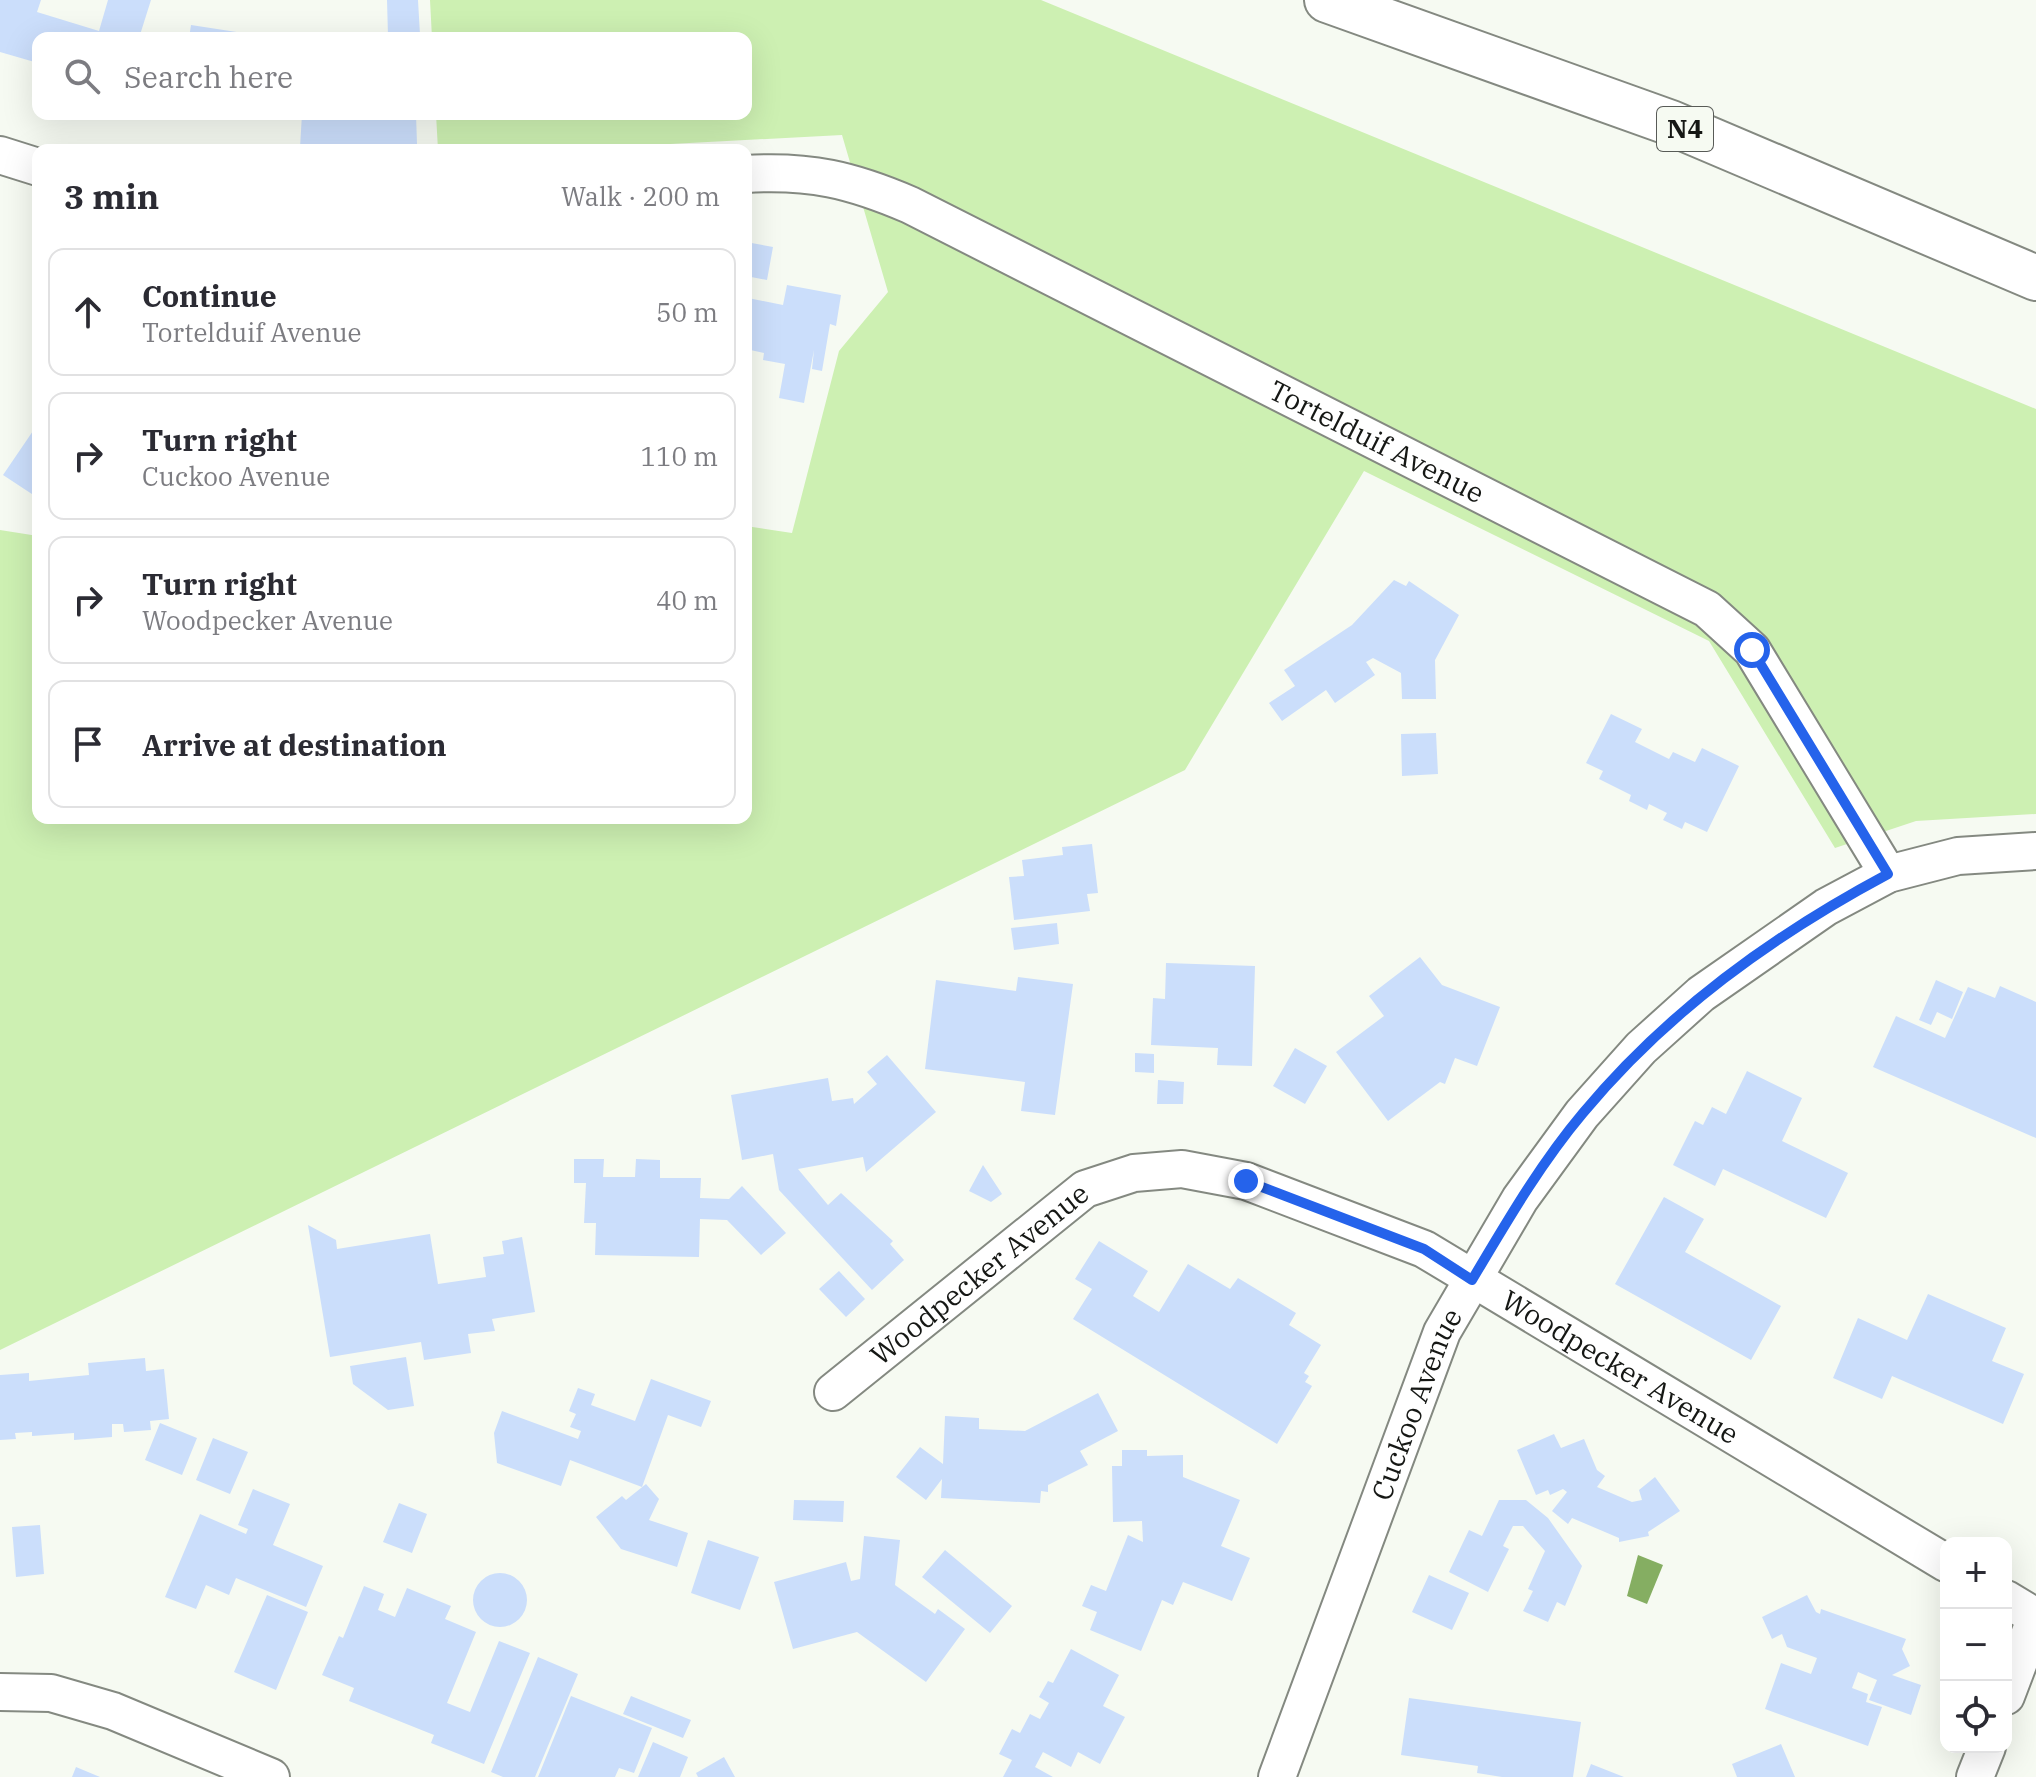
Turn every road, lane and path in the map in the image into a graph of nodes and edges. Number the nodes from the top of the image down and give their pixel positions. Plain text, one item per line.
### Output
1 (1327, 0) edge
2 (0, 155) edge
3 (32, 165) edge
4 (752, 174) edge
5 (2036, 278) edge
6 (2036, 851) edge
7 (1888, 874) junction
8 (1472, 1280) junction
9 (833, 1392) dead end
10 (1940, 1559) edge
11 (2012, 1603) edge
12 (2036, 1617) edge
13 (2012, 1681) edge
14 (0, 1692) edge
15 (1985, 1753) edge
16 (271, 1777) edge
17 (1277, 1777) edge
18 (1975, 1777) edge

1 - 5 highway, N4
2 - 3 street
4 - 7 street, Tortelduif Avenue
6 - 7 street, Cuckoo Avenue
7 - 8 street, Cuckoo Avenue
8 - 9 street, Woodpecker Avenue
8 - 10 street, Woodpecker Avenue
8 - 17 street, Cuckoo Avenue
11 - 12 street
12 - 13 street
14 - 16 street
15 - 18 street

